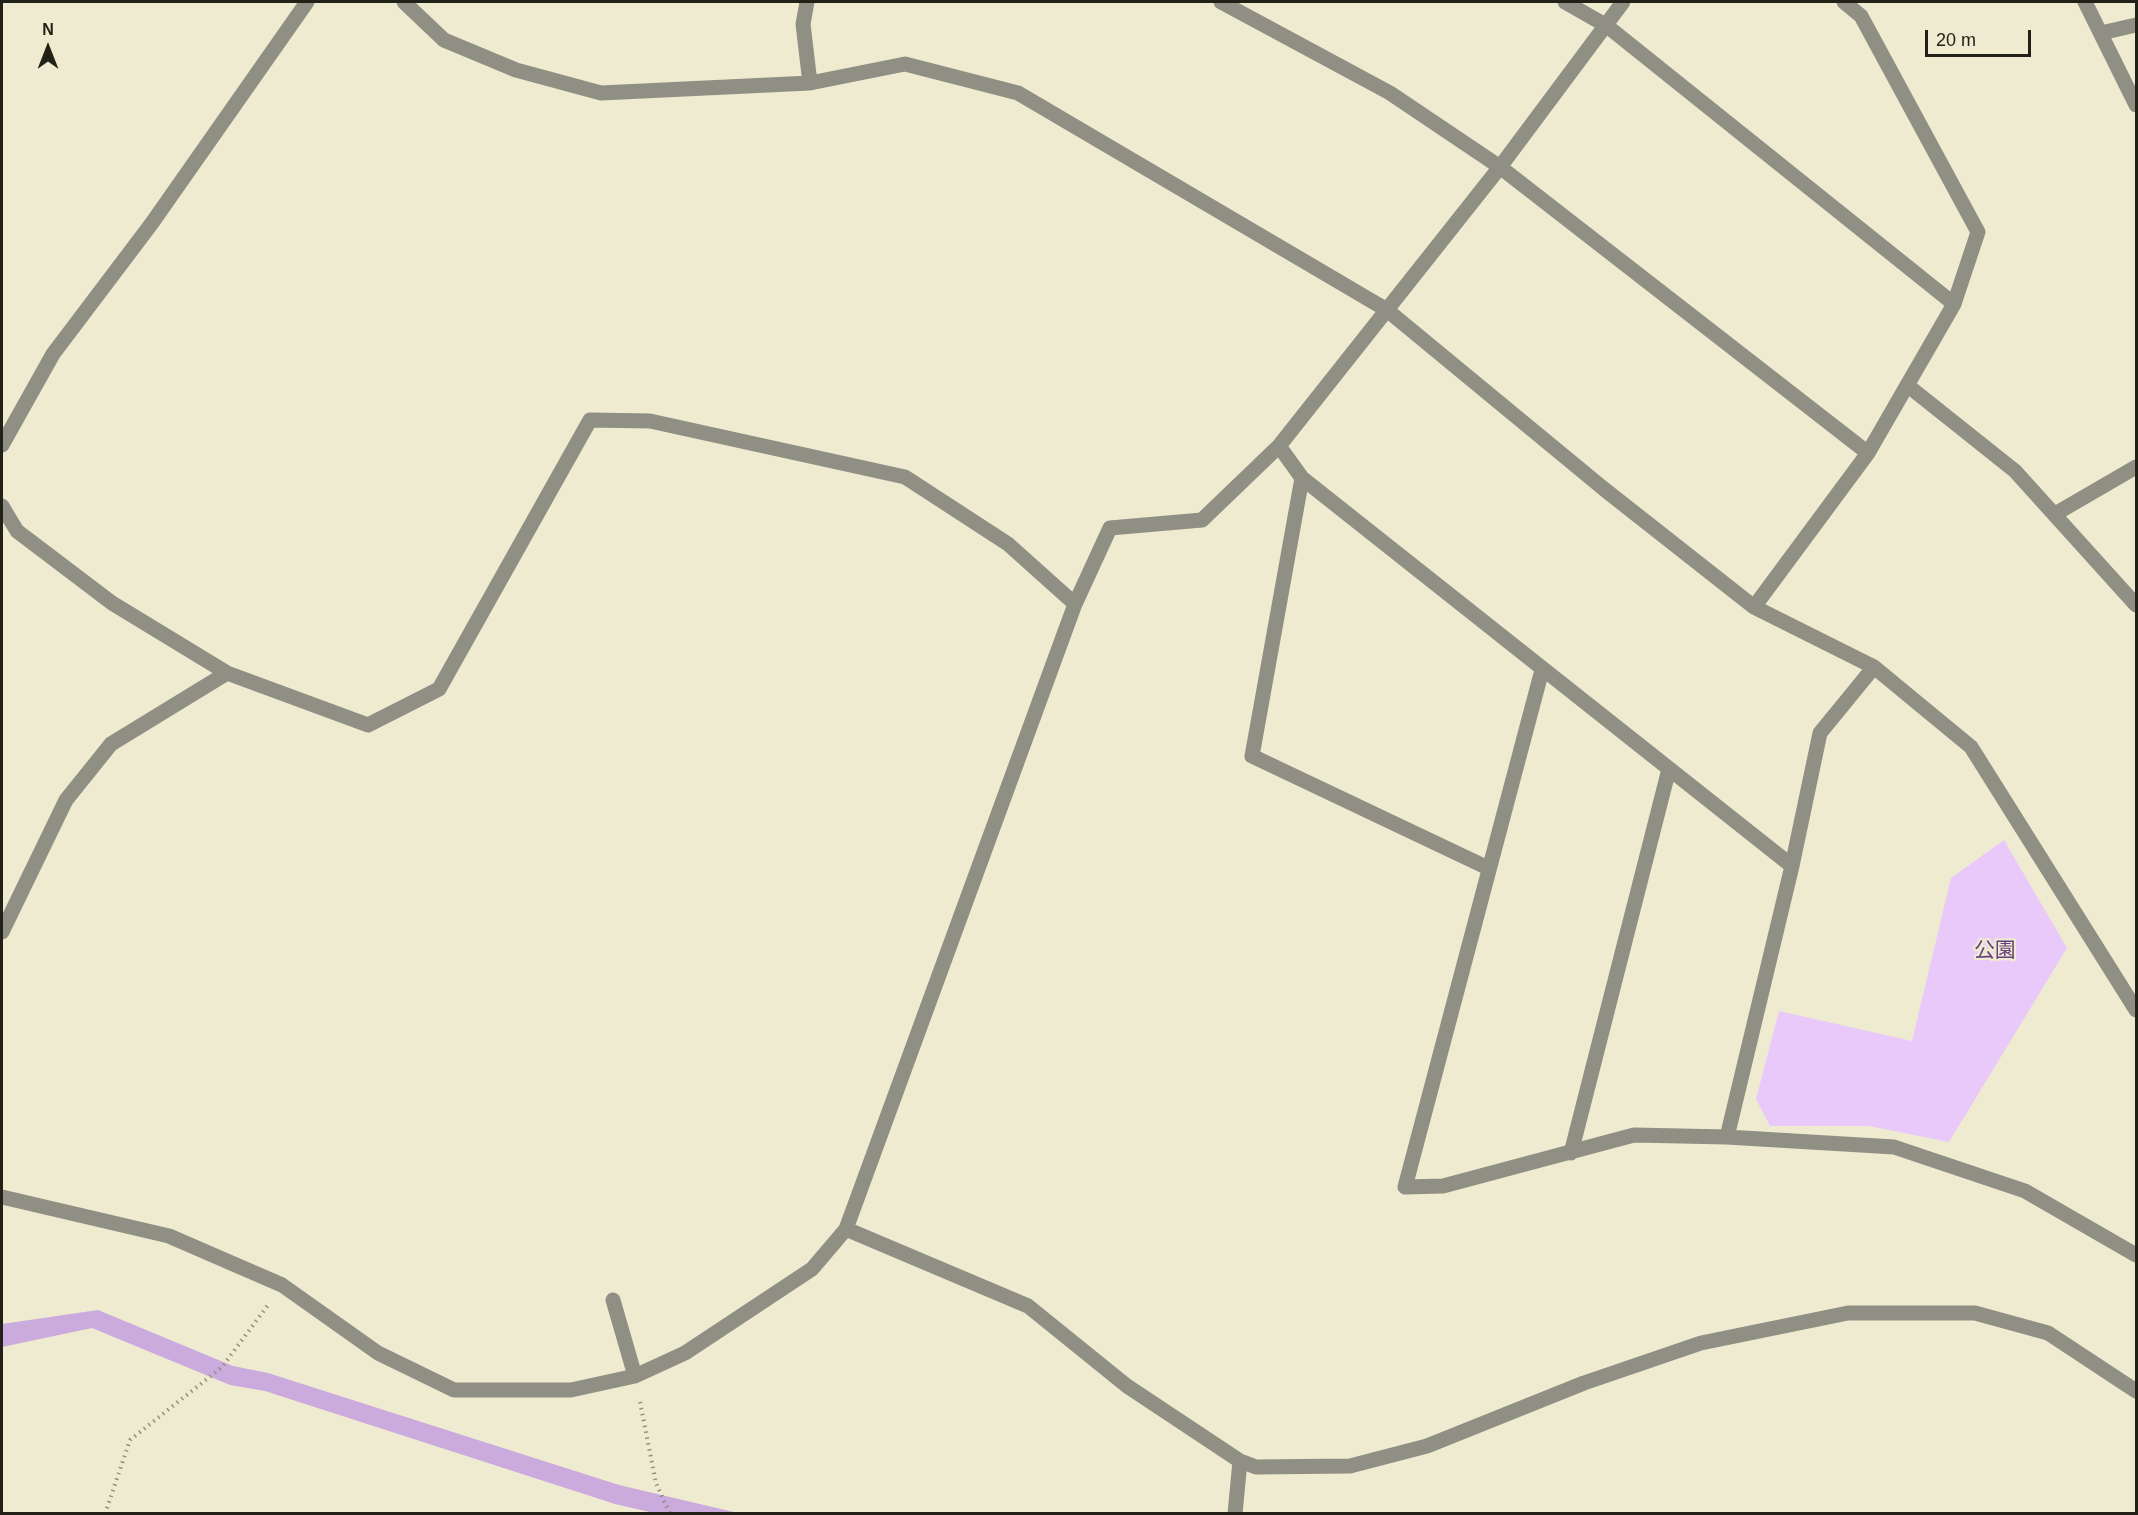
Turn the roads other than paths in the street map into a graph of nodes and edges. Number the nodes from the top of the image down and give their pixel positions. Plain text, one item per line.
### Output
1 (307, 2) edge
2 (404, 2) edge
3 (807, 2) edge
4 (1221, 2) edge
5 (1565, 2) edge
6 (1623, 2) edge
7 (1844, 2) edge
8 (2085, 2) edge
9 (2136, 25) edge
10 (1607, 26) junction
11 (2101, 33) junction
12 (810, 83) junction
13 (2136, 105) edge
14 (1500, 167) junction
15 (1954, 304) junction
16 (1387, 310) junction
17 (1907, 385) junction
18 (2, 446) edge
19 (1279, 446) junction
20 (1868, 453) junction
21 (2136, 467) edge
22 (1302, 478) junction
23 (2, 506) edge
24 (2055, 514) junction
25 (1075, 604) junction
26 (2136, 604) edge
27 (1754, 607) junction
28 (1874, 667) junction
29 (1542, 670) junction
30 (227, 672) junction
31 (1669, 769) junction
32 (1792, 866) junction
33 (1488, 868) junction
34 (2, 932) edge
35 (2136, 1010) edge
36 (1727, 1137) junction
37 (1571, 1153) junction
38 (2, 1197) edge
39 (846, 1228) junction
40 (2136, 1255) edge
41 (613, 1300) dead end
42 (634, 1376) junction
43 (2136, 1391) edge
44 (1240, 1461) junction
45 (1235, 1514) edge

1 - 18 street
2 - 12 street
3 - 12 street
4 - 14 street
5 - 10 street
6 - 10 street
7 - 15 street
8 - 11 street
9 - 11 street
10 - 14 street
10 - 15 street
11 - 13 street
12 - 16 street
14 - 16 street
14 - 20 street
15 - 17 street
16 - 19 street
16 - 27 street
17 - 20 street
17 - 24 street
19 - 22 street
19 - 25 street
20 - 27 street
21 - 24 street
22 - 29 street
22 - 33 street
23 - 30 street
24 - 26 street
25 - 30 street
25 - 39 street
27 - 28 street
28 - 32 street
28 - 35 street
29 - 31 street
29 - 33 street
30 - 34 street
31 - 32 street
31 - 37 street
32 - 36 street
33 - 37 street
36 - 37 street
36 - 40 street
38 - 42 street
39 - 42 street
39 - 44 street
41 - 42 street
43 - 44 street
44 - 45 street

